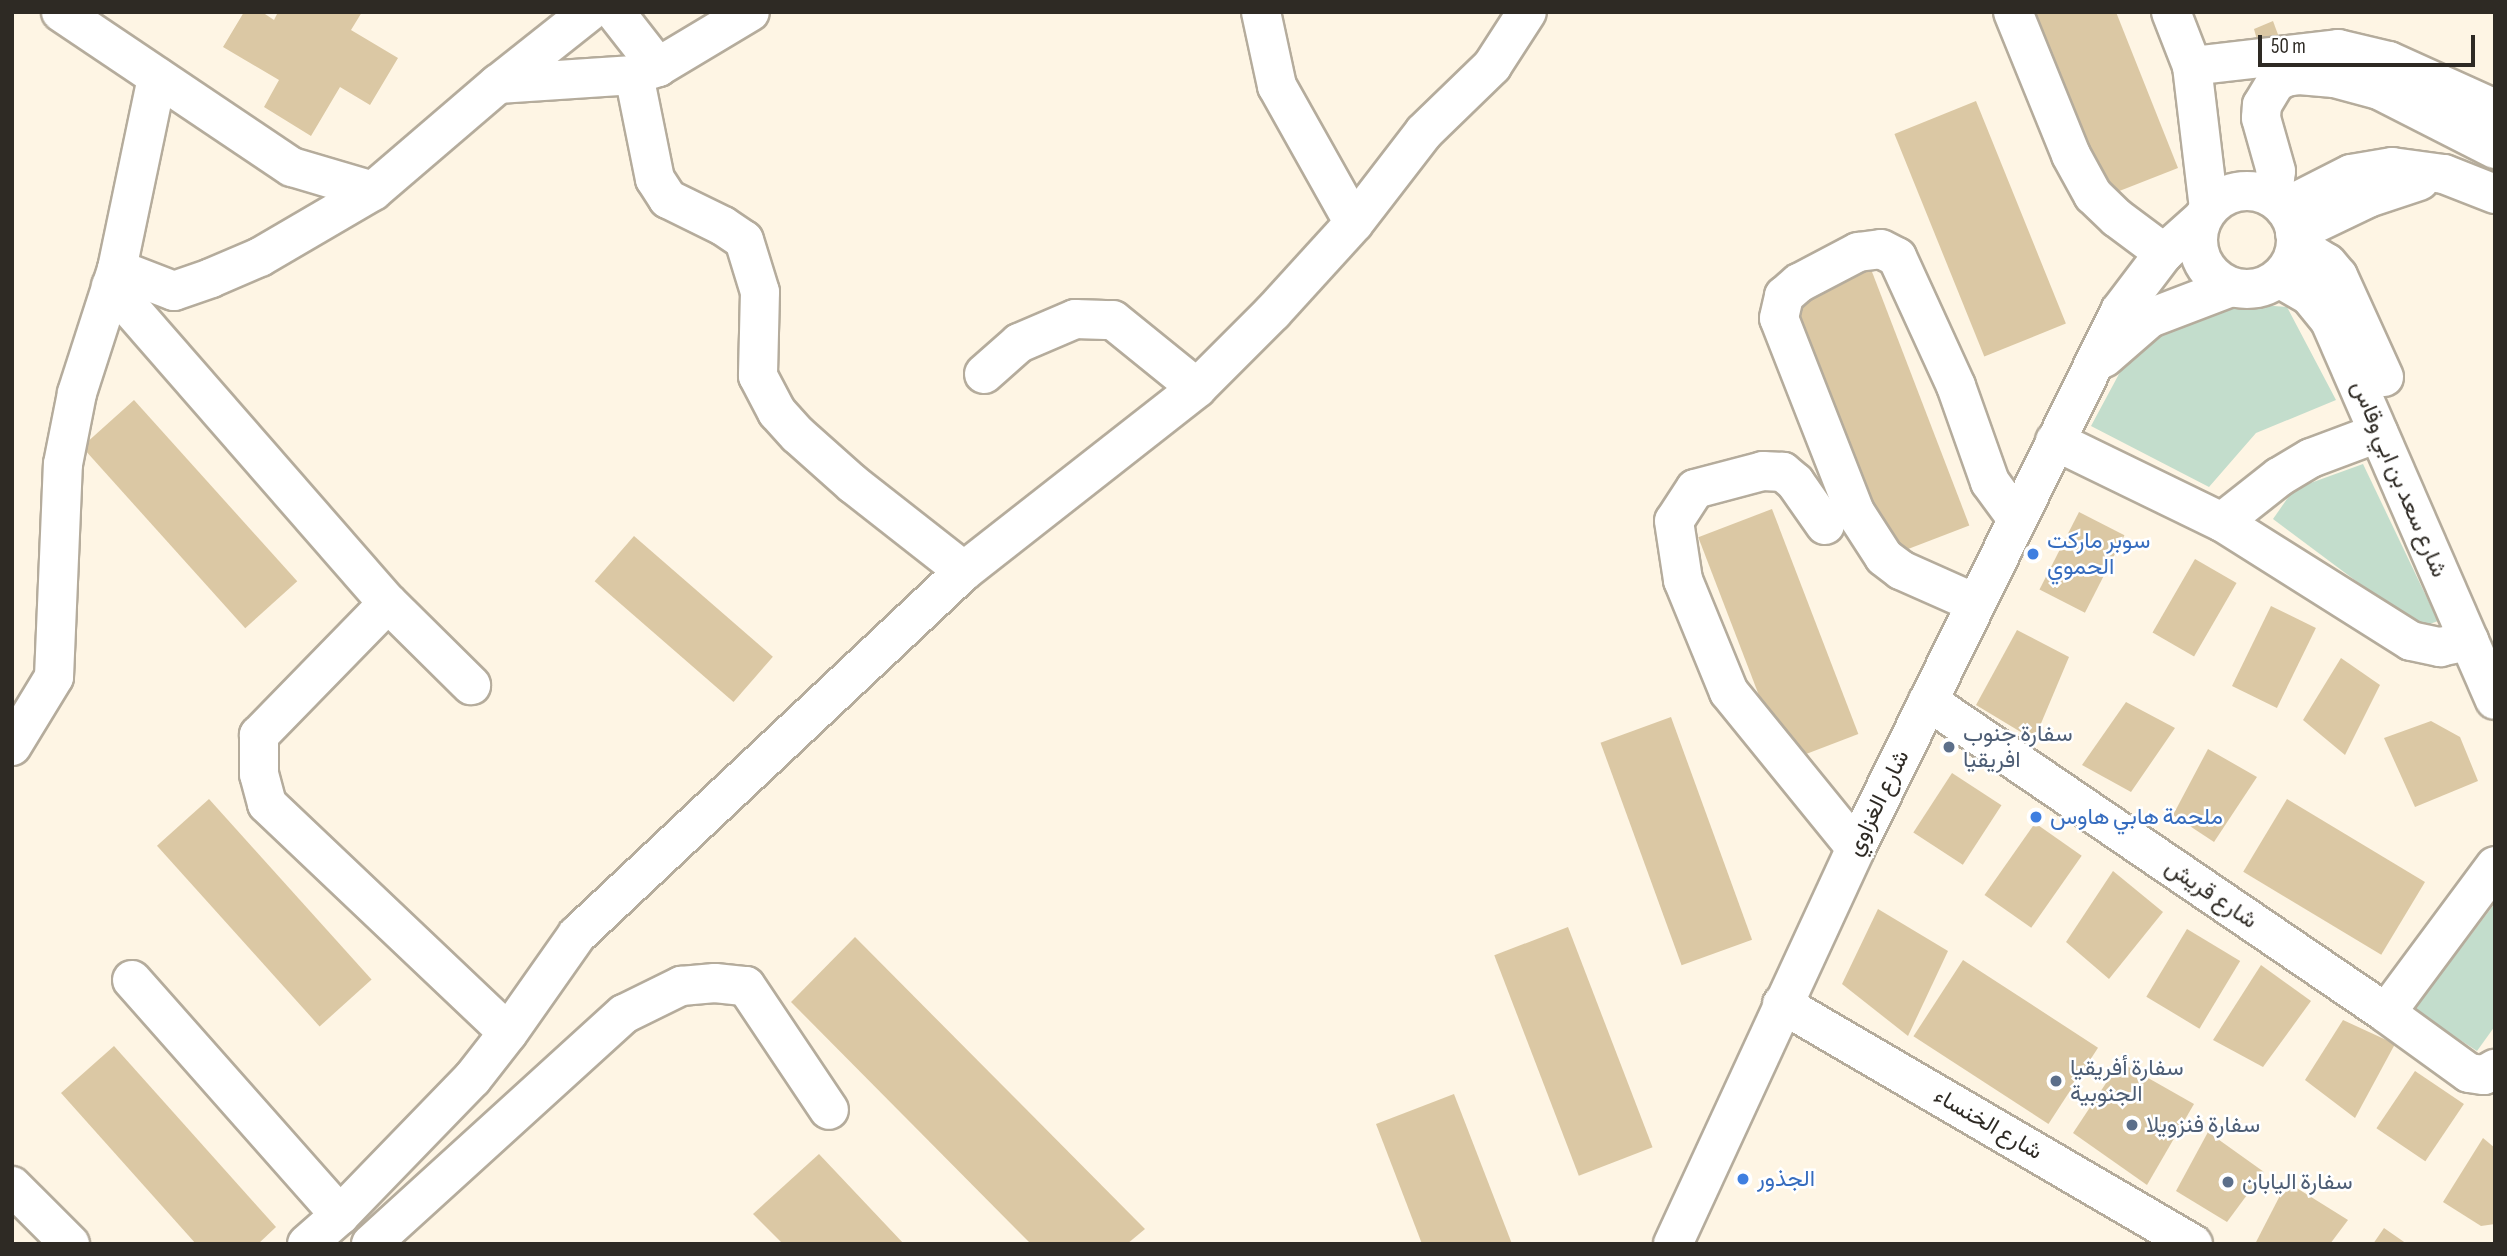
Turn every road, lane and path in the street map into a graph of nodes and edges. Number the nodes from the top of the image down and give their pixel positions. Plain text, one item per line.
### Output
1 (61, 12) edge
2 (589, 12) edge
3 (615, 12) edge
4 (750, 12) edge
5 (1261, 12) edge
6 (1527, 12) edge
7 (2013, 12) edge
8 (2171, 12) edge
9 (2192, 66) junction
10 (646, 71) junction
11 (157, 77) junction
12 (498, 84) junction
13 (2495, 110) edge
14 (2495, 149) edge
15 (373, 191) junction
16 (2495, 194) edge
17 (2206, 214) junction
18 (2287, 221) junction
19 (1354, 223) junction
20 (2164, 253) junction
21 (114, 278) junction
22 (2279, 278) junction
23 (2231, 287) junction
24 (2094, 366) junction
25 (984, 374) dead end
26 (1198, 388) junction
27 (2378, 433) junction
28 (2055, 441) junction
29 (2017, 519) junction
30 (2222, 522) junction
31 (1825, 525) dead end
32 (964, 571) junction
33 (388, 603) junction
34 (1975, 603) junction
35 (2482, 641) edge
36 (471, 685) dead end
37 (2495, 700) edge
38 (1928, 701) junction
39 (12, 746) edge
40 (1856, 848) junction
41 (2495, 866) edge
42 (132, 980) dead end
43 (1782, 1004) junction
44 (2386, 1013) junction
45 (508, 1033) junction
46 (2490, 1072) edge
47 (829, 1110) dead end
48 (12, 1186) edge
49 (340, 1215) junction
50 (70, 1244) edge
51 (307, 1244) edge
52 (371, 1244) edge
53 (1673, 1244) edge
54 (2193, 1244) edge

1 - 11 street
2 - 12 street
3 - 10 street
4 - 10 street
5 - 19 street
6 - 19 street
7 - 20 street
8 - 9 street
9 - 13 street
9 - 17 street
10 - 12 street
10 - 32 street
11 - 15 street
11 - 21 street
12 - 15 street
14 - 18 street
15 - 21 street
16 - 18 street
17 - 18 street
17 - 20 street, شارع الغزاوي
17 - 23 street
18 - 22 street
18 - 35 street, شارع سعد بن ابي وقاس
19 - 26 street
20 - 24 street, شارع الغزاوي
21 - 33 street
21 - 39 street
22 - 23 street
22 - 27 street, شارع سعد بن ابي وقاس
23 - 24 street, شارع الغزاوي
24 - 28 street, شارع الغزاوي
25 - 26 street
26 - 32 street
27 - 30 street
27 - 35 street, شارع سعد بن ابي وقاس
28 - 29 street, شارع الغزاوي
28 - 30 street
29 - 34 street, شارع الغزاوي
29 - 34 street
30 - 35 street
31 - 40 street
32 - 45 street
33 - 36 street
33 - 45 street
34 - 38 street, شارع الغزاوي
35 - 37 street, شارع سعد بن ابي وقاس
38 - 40 street, شارع الغزاوي
38 - 44 street, شارع قريش
40 - 43 street, شارع الغزاوي
41 - 44 street
42 - 49 street
43 - 53 street, شارع الغزاوي
43 - 54 street, شارع الخنساء
44 - 46 street, شارع قريش
45 - 49 street
47 - 52 street
48 - 50 street
49 - 51 street

